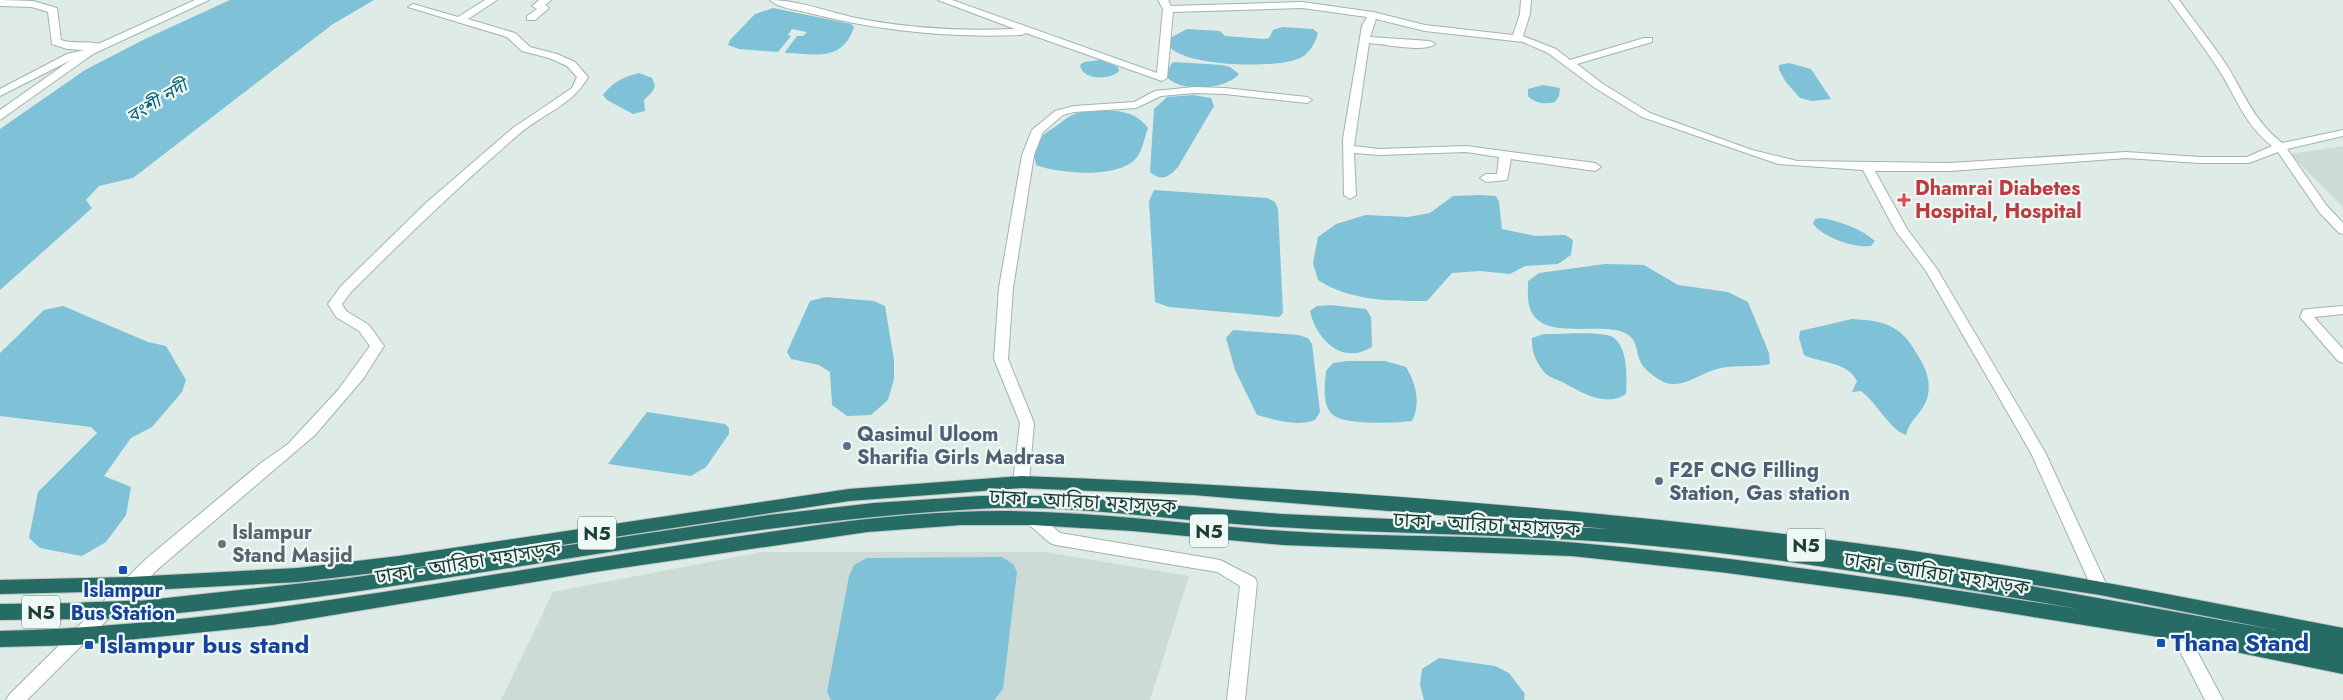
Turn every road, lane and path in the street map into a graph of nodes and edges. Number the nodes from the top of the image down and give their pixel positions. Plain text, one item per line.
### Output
1 (7, 0) edge
2 (204, 0) edge
3 (492, 0) edge
4 (546, 0) edge
5 (775, 0) edge
6 (943, 0) edge
7 (1526, 0) edge
8 (2174, 0) edge
9 (0, 3) edge
10 (1165, 4) edge
11 (413, 7) dead end
12 (1372, 15) junction
13 (531, 18) dead end
14 (460, 20) junction
15 (1027, 31) junction
16 (1518, 38) junction
17 (1365, 39) junction
18 (1648, 40) dead end
19 (1430, 44) dead end
20 (102, 46) junction
21 (90, 52) junction
22 (1570, 63) junction
23 (1162, 78) junction
24 (0, 93) edge
25 (1158, 94) junction
26 (1307, 100) dead end
27 (0, 116) edge
28 (2343, 133) edge
29 (2280, 147) junction
30 (1349, 149) junction
31 (1505, 156) junction
32 (1595, 167) dead end
33 (1867, 167) junction
34 (1486, 178) dead end
35 (1350, 195) dead end
36 (2343, 230) edge
37 (2343, 310) edge
38 (2343, 358) edge
39 (1022, 482) junction
40 (1032, 518) junction
41 (1285, 530) junction
42 (130, 584) junction
43 (0, 587) edge
44 (2100, 588) junction
45 (0, 612) edge
46 (2178, 632) junction
47 (2343, 636) edge
48 (77, 638) junction
49 (0, 639) edge
50 (2343, 651) edge
51 (2343, 666) edge
52 (15, 700) edge
53 (1236, 700) edge
54 (2214, 700) edge

1 - 9 street
2 - 20 street
3 - 14 street
4 - 13 street
5 - 15 street
6 - 15 street
7 - 16 street
8 - 29 street
9 - 20 street
10 - 12 street
10 - 23 street
11 - 14 street
12 - 16 street
12 - 17 street
14 - 42 street
15 - 23 street
16 - 22 street
17 - 19 street
17 - 30 street
18 - 22 street
20 - 21 street
21 - 24 street
21 - 27 street
22 - 33 street
23 - 25 street
25 - 26 street
25 - 39 street
28 - 29 street
29 - 33 street
29 - 36 street
30 - 31 street
30 - 35 street
31 - 32 street
31 - 34 street
33 - 44 street
37 - 38 street
39 - 42 highway, N5
39 - 44 highway, N5
40 - 41 highway, ঢাকা - আরিচা মহাসড়ক / N5
40 - 48 highway, ঢাকা - আরিচা মহাসড়ক / N5
40 - 53 street
41 - 45 highway, N5, bridge
41 - 46 highway, ঢাকা - আরিচা মহাসড়ক / N5
41 - 50 highway, N5
42 - 43 highway, N5
42 - 48 street
44 - 47 highway, N5
46 - 51 highway, ঢাকা - আরিচা মহাসড়ক / N5
46 - 54 street
48 - 49 highway, ঢাকা - আরিচা মহাসড়ক / N5
48 - 52 street

